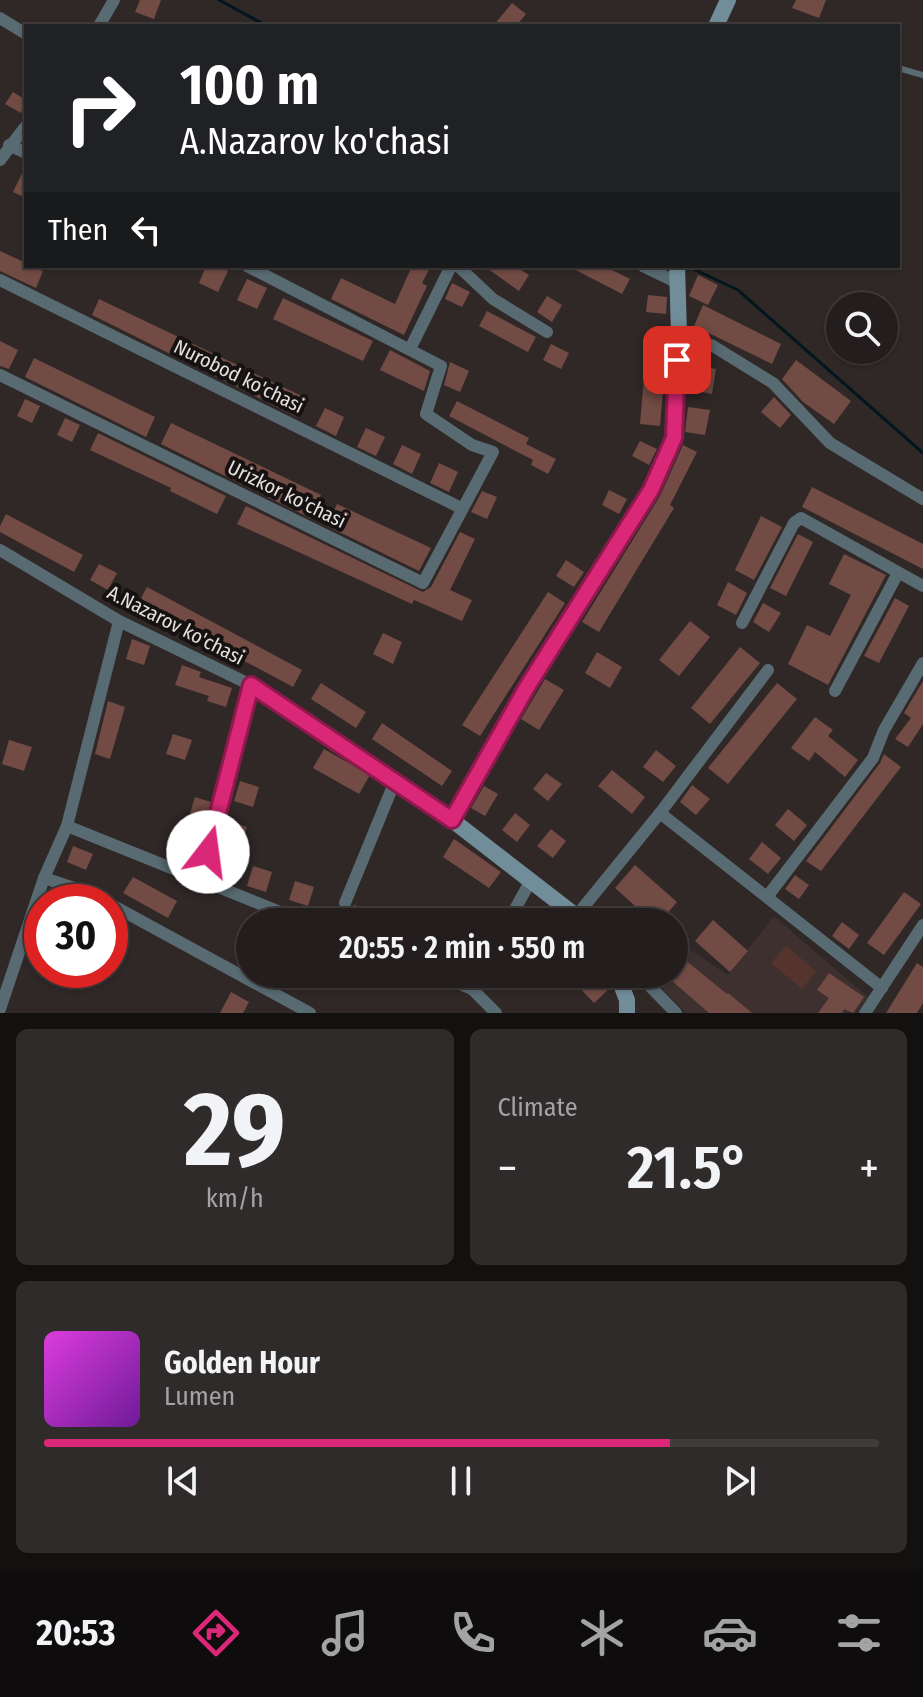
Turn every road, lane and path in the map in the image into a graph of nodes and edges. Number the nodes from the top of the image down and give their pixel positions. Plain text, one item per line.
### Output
1 (114, 0) edge
2 (728, 0) edge
3 (0, 18) edge
4 (100, 24) edge
5 (717, 24) edge
6 (24, 33) edge
7 (900, 69) edge
8 (923, 75) edge
9 (24, 128) edge
10 (9, 145) junction
11 (24, 152) edge
12 (0, 160) edge
13 (255, 268) edge
14 (450, 268) edge
15 (460, 268) edge
16 (653, 268) edge
17 (678, 273) edge
18 (0, 280) edge
19 (547, 332) dead end
20 (679, 334) junction
21 (410, 349) junction
22 (0, 375) edge
23 (923, 499) edge
24 (461, 508) junction
25 (0, 550) edge
26 (898, 573) junction
27 (923, 586) edge
28 (119, 621) junction
29 (742, 623) dead end
30 (923, 663) edge
31 (768, 670) dead end
32 (251, 685) junction
33 (835, 691) dead end
34 (395, 781) junction
35 (660, 813) junction
36 (452, 820) junction
37 (67, 826) junction
38 (44, 878) junction
39 (200, 880) junction
40 (531, 880) junction
41 (62, 884) edge
42 (767, 897) junction
43 (345, 903) dead end
44 (270, 908) edge
45 (516, 908) edge
46 (567, 908) edge
47 (588, 908) edge
48 (128, 914) edge
49 (923, 925) edge
50 (470, 988) edge
51 (622, 988) edge
52 (652, 988) edge
53 (882, 988) junction
54 (0, 1009) edge
55 (310, 1013) edge
56 (496, 1013) edge
57 (627, 1013) edge
58 (676, 1013) edge
59 (865, 1013) edge

1 - 4 street
2 - 5 main road
3 - 6 street
7 - 8 lane
9 - 10 street
10 - 11 street
10 - 12 street
13 - 21 street
14 - 21 street
15 - 19 street
16 - 17 street
17 - 20 main road
18 - 24 street, Nurobod ko'chasi
20 - 23 street
20 - 36 main road
21 - 24 street, Urizkor ko'chasi
22 - 24 street, Urizkor ko'chasi
25 - 28 street, A.Nazarov ko'chasi
26 - 27 street
26 - 29 street
26 - 33 street
28 - 32 street, A.Nazarov ko'chasi
28 - 37 street
30 - 42 street
31 - 35 street
32 - 34 street, A.Nazarov ko'chasi
32 - 39 street
34 - 36 street, A.Nazarov ko'chasi
34 - 43 street
35 - 42 street
35 - 47 street
36 - 40 main road
37 - 38 street
37 - 39 street
38 - 41 street
38 - 54 street
39 - 44 street
40 - 45 street
40 - 46 main road
42 - 53 street
48 - 55 street
49 - 53 street
50 - 56 street
51 - 57 main road
52 - 58 street
53 - 59 street

